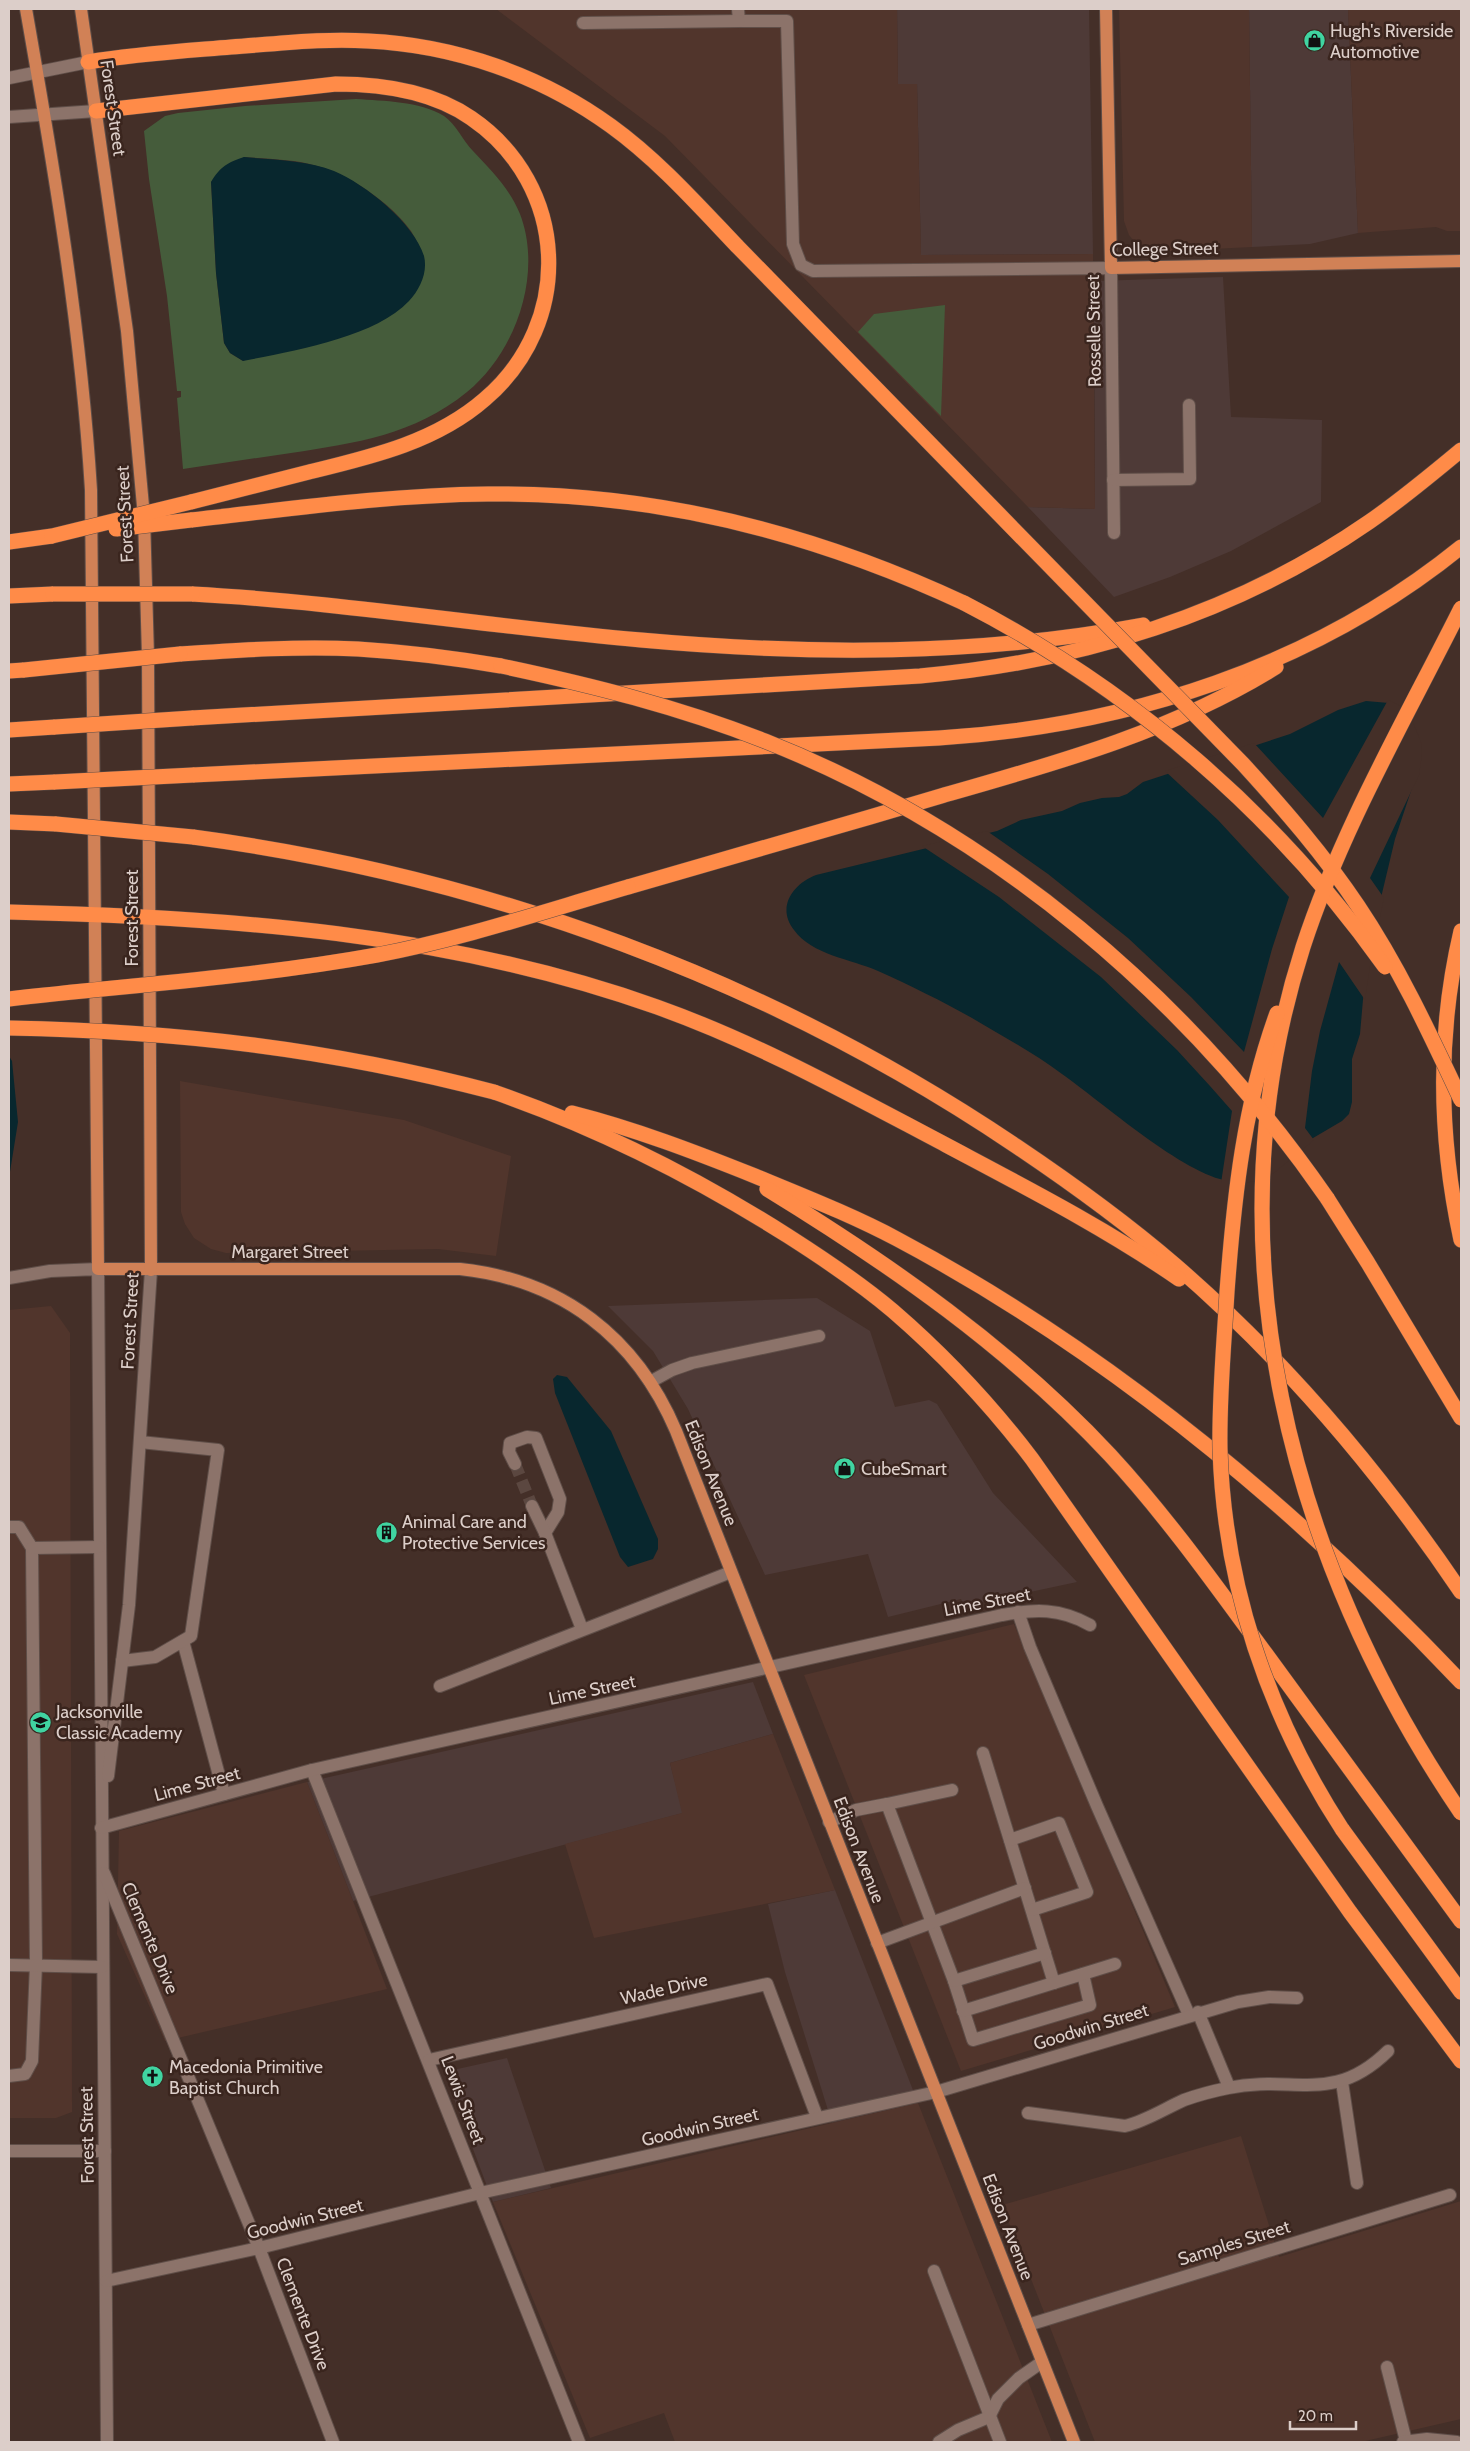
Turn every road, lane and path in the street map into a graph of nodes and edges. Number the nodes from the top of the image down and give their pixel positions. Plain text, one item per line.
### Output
1 (26, 9) edge
2 (80, 9) edge
3 (1106, 9) edge
4 (738, 15) edge
5 (584, 23) dead end
6 (88, 62) junction
7 (37, 71) junction
8 (9, 78) edge
9 (96, 111) junction
10 (44, 115) junction
11 (9, 117) edge
12 (1461, 261) edge
13 (1111, 268) junction
14 (1189, 405) dead end
15 (1461, 450) edge
16 (1113, 480) junction
17 (1114, 533) dead end
18 (52, 536) junction
19 (9, 542) edge
20 (1461, 547) edge
21 (9, 596) edge
22 (1461, 608) edge
23 (1205, 610) junction
24 (1352, 621) junction
25 (16, 671) edge
26 (9, 730) edge
27 (9, 784) edge
28 (9, 822) edge
29 (9, 912) edge
30 (94, 914) junction
31 (150, 916) junction
32 (1461, 932) edge
33 (1303, 949) junction
34 (9, 999) edge
35 (9, 1028) edge
36 (494, 1092) junction
37 (1461, 1100) edge
38 (718, 1161) junction
39 (1461, 1240) edge
40 (98, 1269) junction
41 (151, 1270) junction
42 (9, 1278) edge
43 (566, 1302) joint
44 (819, 1336) dead end
45 (1251, 1336) junction
46 (650, 1382) junction
47 (1461, 1418) edge
48 (140, 1442) junction
49 (515, 1464) tunnel mouth
50 (532, 1506) tunnel mouth
51 (9, 1527) edge
52 (545, 1533) junction
53 (99, 1547) junction
54 (32, 1548) junction
55 (731, 1572) junction
56 (1461, 1592) edge
57 (1018, 1612) junction
58 (1090, 1626) dead end
59 (582, 1629) junction
60 (183, 1641) junction
61 (122, 1661) junction
62 (769, 1668) junction
63 (1461, 1682) edge
64 (440, 1686) dead end
65 (983, 1753) dead end
66 (312, 1770) junction
67 (952, 1790) dead end
68 (224, 1794) junction
69 (886, 1804) junction
70 (1461, 1813) edge
71 (830, 1822) junction
72 (101, 1828) junction
73 (1010, 1840) junction
74 (101, 1866) junction
75 (1025, 1888) junction
76 (1032, 1910) junction
77 (1461, 1921) edge
78 (932, 1923) junction
79 (877, 1943) junction
80 (1045, 1953) junction
81 (9, 1964) edge
82 (36, 1964) junction
83 (1115, 1964) dead end
84 (102, 1967) junction
85 (1083, 1974) junction
86 (954, 1981) junction
87 (1054, 1983) junction
88 (1461, 1992) edge
89 (1297, 1998) dead end
90 (963, 2011) junction
91 (1194, 2014) junction
92 (1388, 2051) dead end
93 (429, 2060) junction
94 (1461, 2061) edge
95 (9, 2076) edge
96 (1342, 2082) junction
97 (1229, 2087) junction
98 (936, 2092) junction
99 (1028, 2113) dead end
100 (817, 2118) junction
101 (9, 2151) edge
102 (105, 2151) junction
103 (1357, 2183) dead end
104 (480, 2194) junction
105 (1450, 2194) dead end
106 (259, 2248) junction
107 (934, 2271) dead end
108 (106, 2281) junction
109 (1028, 2326) junction
110 (1042, 2362) junction
111 (1387, 2367) dead end
112 (989, 2417) junction
113 (107, 2442) edge
114 (333, 2442) edge
115 (579, 2442) edge
116 (939, 2442) edge
117 (1000, 2442) edge
118 (1074, 2442) edge
119 (1404, 2442) edge
120 (1457, 2442) edge

1 - 7 main road, Forest Street
2 - 6 main road, Forest Street
3 - 13 main road, Rosselle Street
4 - 5 street
4 - 13 street, College Street
6 - 7 street
6 - 9 main road, Forest Street
6 - 37 highway, bridge
7 - 8 street
7 - 10 main road, Forest Street
9 - 10 street
9 - 18 highway, bridge
9 - 31 main road, Forest Street
10 - 11 street
10 - 30 main road, Forest Street
12 - 13 main road, College Street
13 - 16 street, Rosselle Street
14 - 16 street
15 - 23 highway
16 - 17 street, Rosselle Street
18 - 19 highway
18 - 37 highway, bridge
20 - 24 highway
21 - 23 highway, bridge
22 - 33 highway, bridge
23 - 26 highway, bridge
24 - 27 highway, bridge
24 - 34 highway, bridge
25 - 47 highway, bridge
28 - 45 highway, bridge
29 - 30 highway
30 - 31 highway
30 - 40 main road, Forest Street
31 - 41 main road, Forest Street
31 - 45 highway
32 - 39 highway
33 - 70 highway, bridge
33 - 88 highway, bridge
35 - 36 highway, bridge
36 - 38 highway
36 - 94 highway
38 - 63 highway
38 - 77 highway
40 - 41 main road, Margaret Street
40 - 42 street, Margaret Street
40 - 53 street, Forest Street
41 - 43 main road, Margaret Street
41 - 48 street, Forest Street
43 - 46 main road, Edison Avenue
44 - 46 street
45 - 56 highway
46 - 55 main road, Edison Avenue
48 - 60 street
48 - 61 street, Forest Street
49 - 52 street
50 - 52 street
51 - 54 street
52 - 59 street
53 - 54 street
53 - 72 street, Forest Street
54 - 82 street
55 - 59 street
55 - 62 main road, Edison Avenue
57 - 58 street, Lime Street
57 - 62 street, Lime Street
57 - 91 street
59 - 64 street
60 - 61 street
60 - 68 street
61 - 72 street, Forest Street
62 - 66 street, Lime Street
62 - 71 main road, Edison Avenue
65 - 73 street
66 - 68 street, Lime Street
66 - 93 street, Lewis Street
67 - 69 street
68 - 72 street, Lime Street
69 - 71 street
69 - 78 street
71 - 79 main road, Edison Avenue
72 - 74 street, Forest Street
73 - 75 street
73 - 76 street
74 - 84 street, Forest Street
74 - 106 street, Clemente Drive
75 - 76 street
75 - 78 street
76 - 80 street
78 - 79 street
78 - 86 street
79 - 98 main road, Edison Avenue
80 - 86 street
80 - 87 street
81 - 82 street
82 - 84 street
82 - 95 street
83 - 85 street
84 - 102 street, Forest Street
85 - 87 street
85 - 90 street
86 - 90 street
87 - 90 street
89 - 91 street, Goodwin Street
91 - 97 street
91 - 98 street, Goodwin Street
92 - 96 street
93 - 100 street, Wade Drive
93 - 104 street, Lewis Street
96 - 97 street
96 - 103 street
97 - 99 street
98 - 100 street, Goodwin Street
98 - 109 main road, Edison Avenue
100 - 104 street, Goodwin Street
101 - 102 street
102 - 108 street, Forest Street
104 - 106 street, Goodwin Street
104 - 115 street, Lewis Street
105 - 109 street, Samples Street
106 - 108 street, Goodwin Street
106 - 114 street, Clemente Drive
107 - 112 street
108 - 113 street, Forest Street
109 - 110 main road, Edison Avenue
110 - 112 street
110 - 118 main road, Edison Avenue
111 - 119 street
112 - 116 street
112 - 117 street
119 - 120 street

